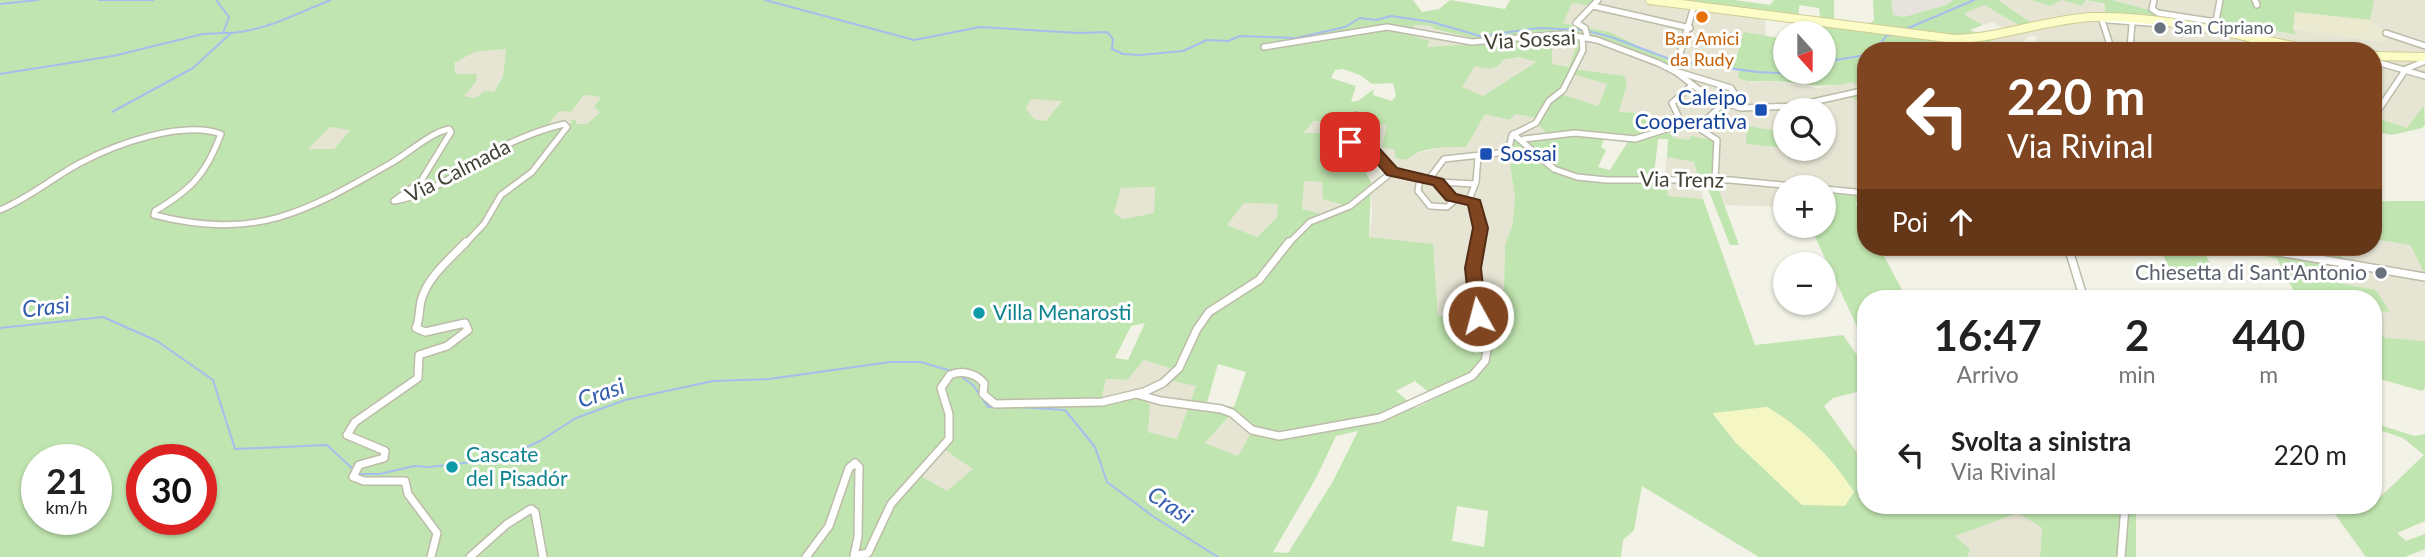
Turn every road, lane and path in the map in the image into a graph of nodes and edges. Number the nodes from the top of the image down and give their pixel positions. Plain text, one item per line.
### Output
1 (1598, 0) edge
2 (1650, 0) edge
3 (2154, 0) edge
4 (2227, 0) edge
5 (2220, 1) edge
6 (1593, 6) junction
7 (1694, 6) junction
8 (2102, 18) junction
9 (2171, 22) junction
10 (2216, 22) junction
11 (2132, 24) junction
12 (1690, 28) junction
13 (2213, 30) junction
14 (1586, 33) junction
15 (2386, 33) dead end
16 (1968, 39) junction
17 (2252, 40) joint
18 (1963, 42) edge
19 (2109, 42) edge
20 (2130, 42) edge
21 (2265, 42) edge
22 (2425, 46) edge
23 (1264, 47) dead end
24 (2382, 58) edge
25 (2425, 59) edge
26 (2382, 61) edge
27 (1676, 65) junction
28 (2406, 69) junction
29 (2425, 76) edge
30 (1691, 86) junction
31 (1857, 92) edge
32 (1723, 104) junction
33 (2382, 105) edge
34 (1743, 107) junction
35 (1356, 115) dead end
36 (1691, 123) junction
37 (1682, 124) junction
38 (1513, 134) junction
39 (1524, 139) junction
40 (1478, 156) junction
41 (1392, 172) junction
42 (1420, 179) junction
43 (1430, 179) junction
44 (1715, 179) junction
45 (1438, 182) junction
46 (1475, 184) junction
47 (1857, 192) edge
48 (1456, 199) junction
49 (1469, 200) junction
50 (0, 210) edge
51 (2071, 256) edge
52 (2302, 256) edge
53 (2425, 277) edge
54 (2081, 290) edge
55 (1136, 394) junction
56 (2124, 514) edge
57 (431, 557) edge
58 (470, 557) edge
59 (543, 557) edge
60 (806, 557) edge
61 (2121, 557) edge

1 - 6 street
2 - 7 main road
3 - 10 street
4 - 5 street
5 - 10 street
6 - 12 street
6 - 14 street
7 - 12 street
7 - 16 main road
8 - 9 main road
8 - 11 street
8 - 16 main road
8 - 19 street
9 - 11 street
9 - 13 main road
10 - 13 street
11 - 20 street
12 - 27 street
13 - 17 main road
14 - 23 street, Via Sossai
14 - 27 street
14 - 38 street, Via Sossai
15 - 22 street
16 - 18 street
17 - 21 main road
24 - 25 main road
25 - 28 street
26 - 28 street
27 - 30 street
27 - 34 street
28 - 29 street
28 - 33 street
30 - 32 street
30 - 37 street
31 - 34 street
32 - 34 street
32 - 36 street
35 - 41 street
36 - 37 street
36 - 44 street
37 - 39 street
38 - 39 street, Via Trenz
38 - 40 street, Via Sossai
39 - 44 street, Via Trenz
40 - 43 street, Via Sossai
40 - 46 street
41 - 42 street
41 - 55 street
42 - 43 street
42 - 48 street
43 - 45 street
44 - 47 street, Via Trenz
45 - 46 street
45 - 48 street
46 - 49 street
48 - 49 street
49 - 55 street
50 - 57 street, Via Calmada
51 - 54 street
52 - 53 street
55 - 60 street
56 - 61 street
58 - 59 street

